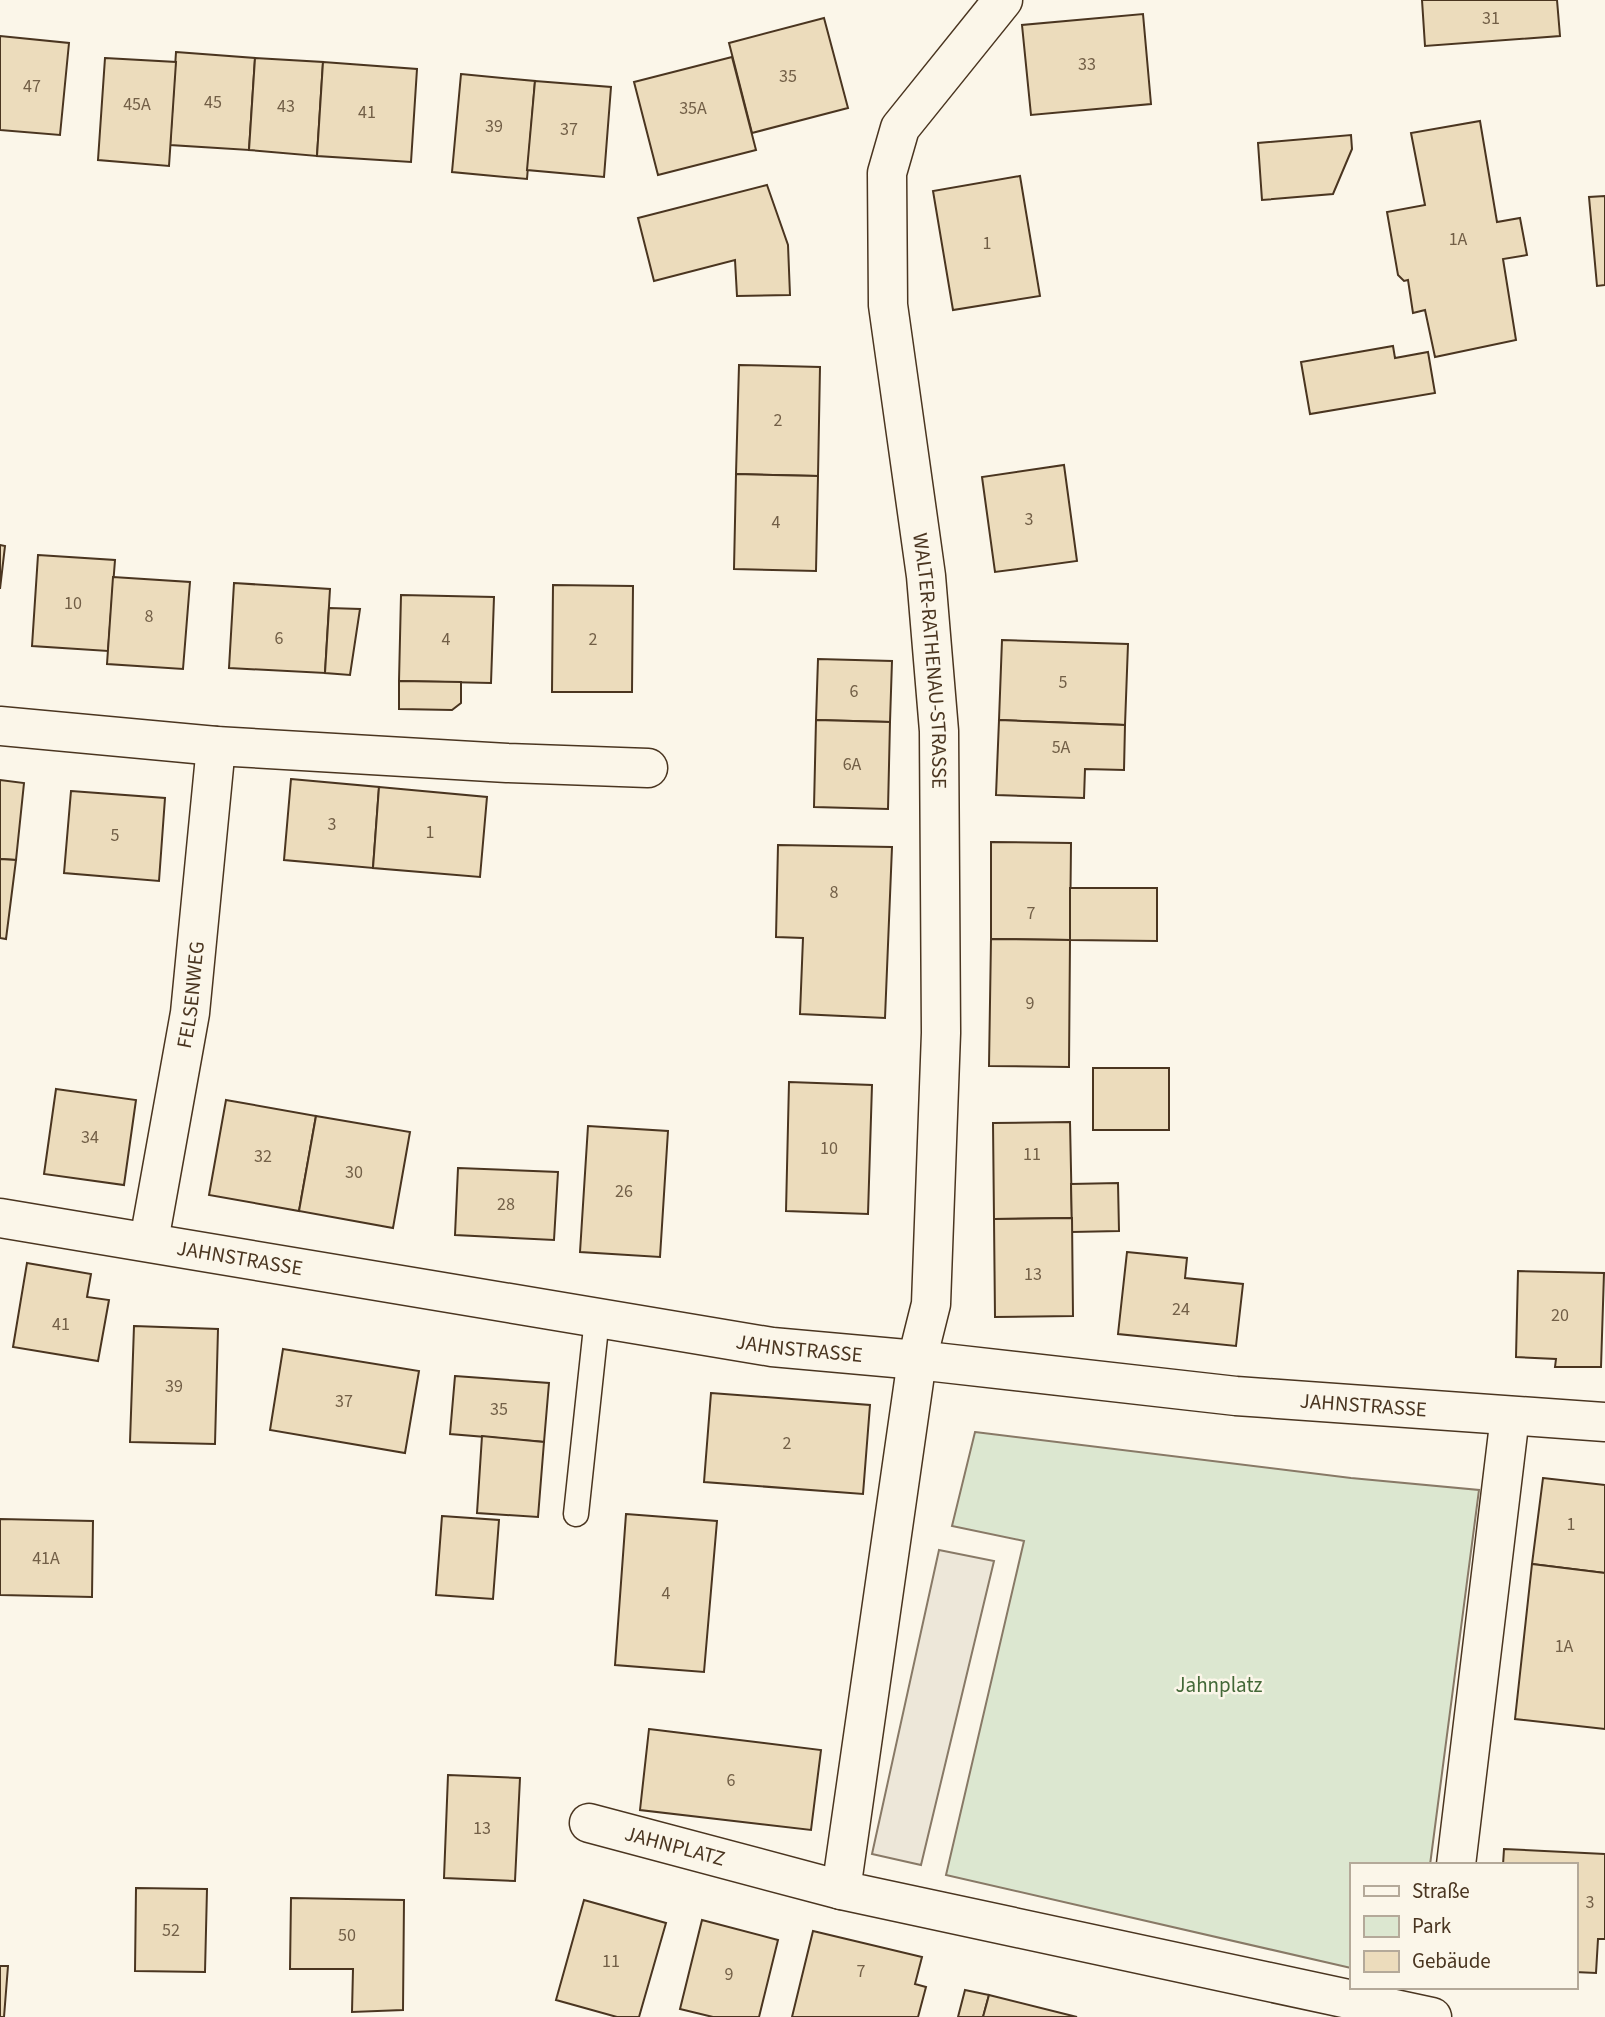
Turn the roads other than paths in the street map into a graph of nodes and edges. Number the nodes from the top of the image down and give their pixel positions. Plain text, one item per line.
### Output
1 (1003, 0) edge
2 (0, 726) edge
3 (216, 746) junction
4 (648, 768) dead end
5 (0, 1218) edge
6 (149, 1241) junction
7 (597, 1318) junction
8 (917, 1360) junction
9 (1510, 1416) junction
10 (1605, 1422) edge
11 (576, 1514) dead end
12 (589, 1824) dead end
13 (1456, 1863) edge
14 (841, 1890) junction
15 (1441, 1989) edge
16 (1432, 2017) edge
17 (1438, 2017) edge

1 - 8 street, WALTER-RATHENAU-STRASSE
2 - 3 street
3 - 4 street
3 - 6 street, FELSENWEG
5 - 6 street, JAHNSTRASSE
6 - 7 street, JAHNSTRASSE
7 - 8 street, JAHNSTRASSE
7 - 11 lane
8 - 9 street, JAHNSTRASSE
8 - 14 street
9 - 10 street, JAHNSTRASSE
9 - 13 street
12 - 14 street, JAHNPLATZ
14 - 16 street, JAHNPLATZ
15 - 17 street

